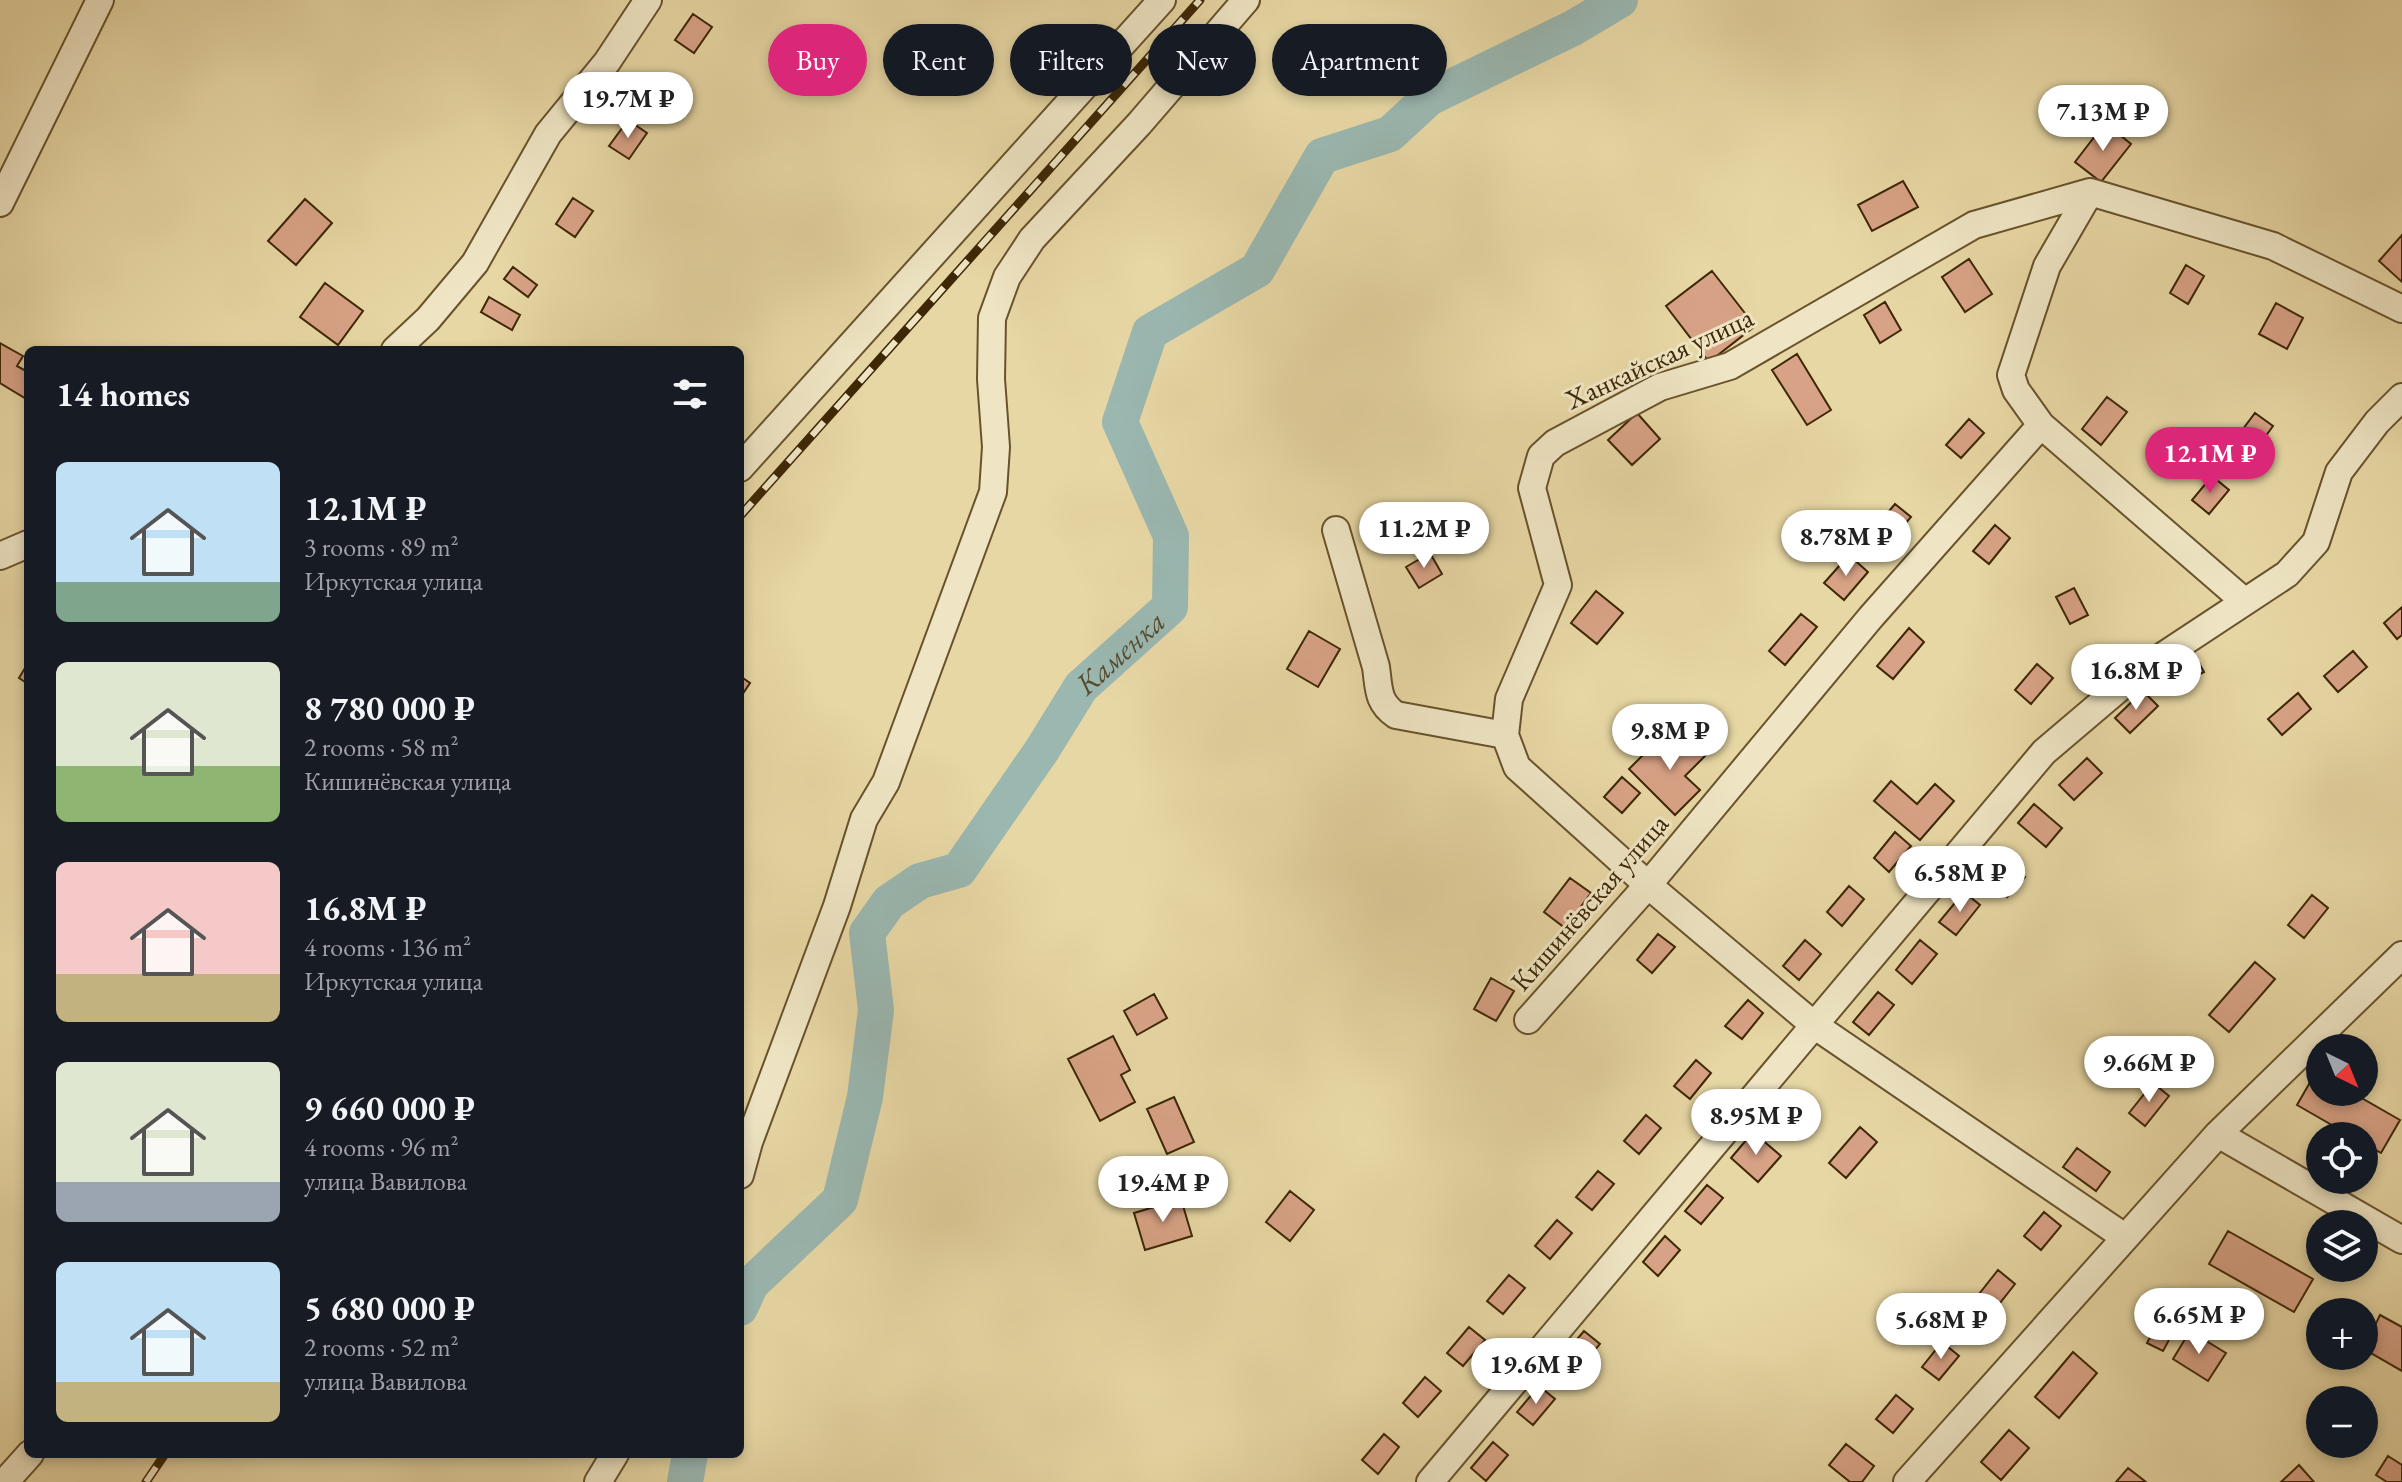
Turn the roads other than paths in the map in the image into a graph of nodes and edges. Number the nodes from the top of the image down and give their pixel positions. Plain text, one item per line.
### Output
1 (100, 0) edge
2 (648, 0) edge
3 (1162, 0) edge
4 (1246, 0) edge
5 (2090, 192) junction
6 (0, 203) edge
7 (2402, 309) edge
8 (399, 346) edge
9 (2402, 397) edge
10 (2041, 425) junction
11 (744, 464) edge
12 (1336, 530) dead end
13 (24, 546) edge
14 (0, 556) edge
15 (2244, 601) junction
16 (1505, 735) junction
17 (1648, 885) junction
18 (2402, 955) edge
19 (1528, 1020) dead end
20 (1814, 1025) junction
21 (2218, 1134) junction
22 (744, 1160) edge
23 (2123, 1236) junction
24 (2402, 1240) edge
25 (26, 1458) edge
26 (613, 1458) edge
27 (5, 1482) edge
28 (598, 1482) edge
29 (1430, 1482) edge
30 (1907, 1482) edge

1 - 6 street
2 - 8 street
3 - 11 street
4 - 22 street
5 - 7 street
5 - 10 street
5 - 16 street, Ханкайская улица
9 - 15 street
10 - 15 street
10 - 17 street, Кишинёвская улица
12 - 16 street
13 - 14 street
15 - 20 street
16 - 17 street
17 - 19 street, Кишинёвская улица
17 - 20 street
18 - 21 street
20 - 23 street
20 - 29 street
21 - 23 street
21 - 24 street
23 - 30 street
25 - 27 street
26 - 28 street

